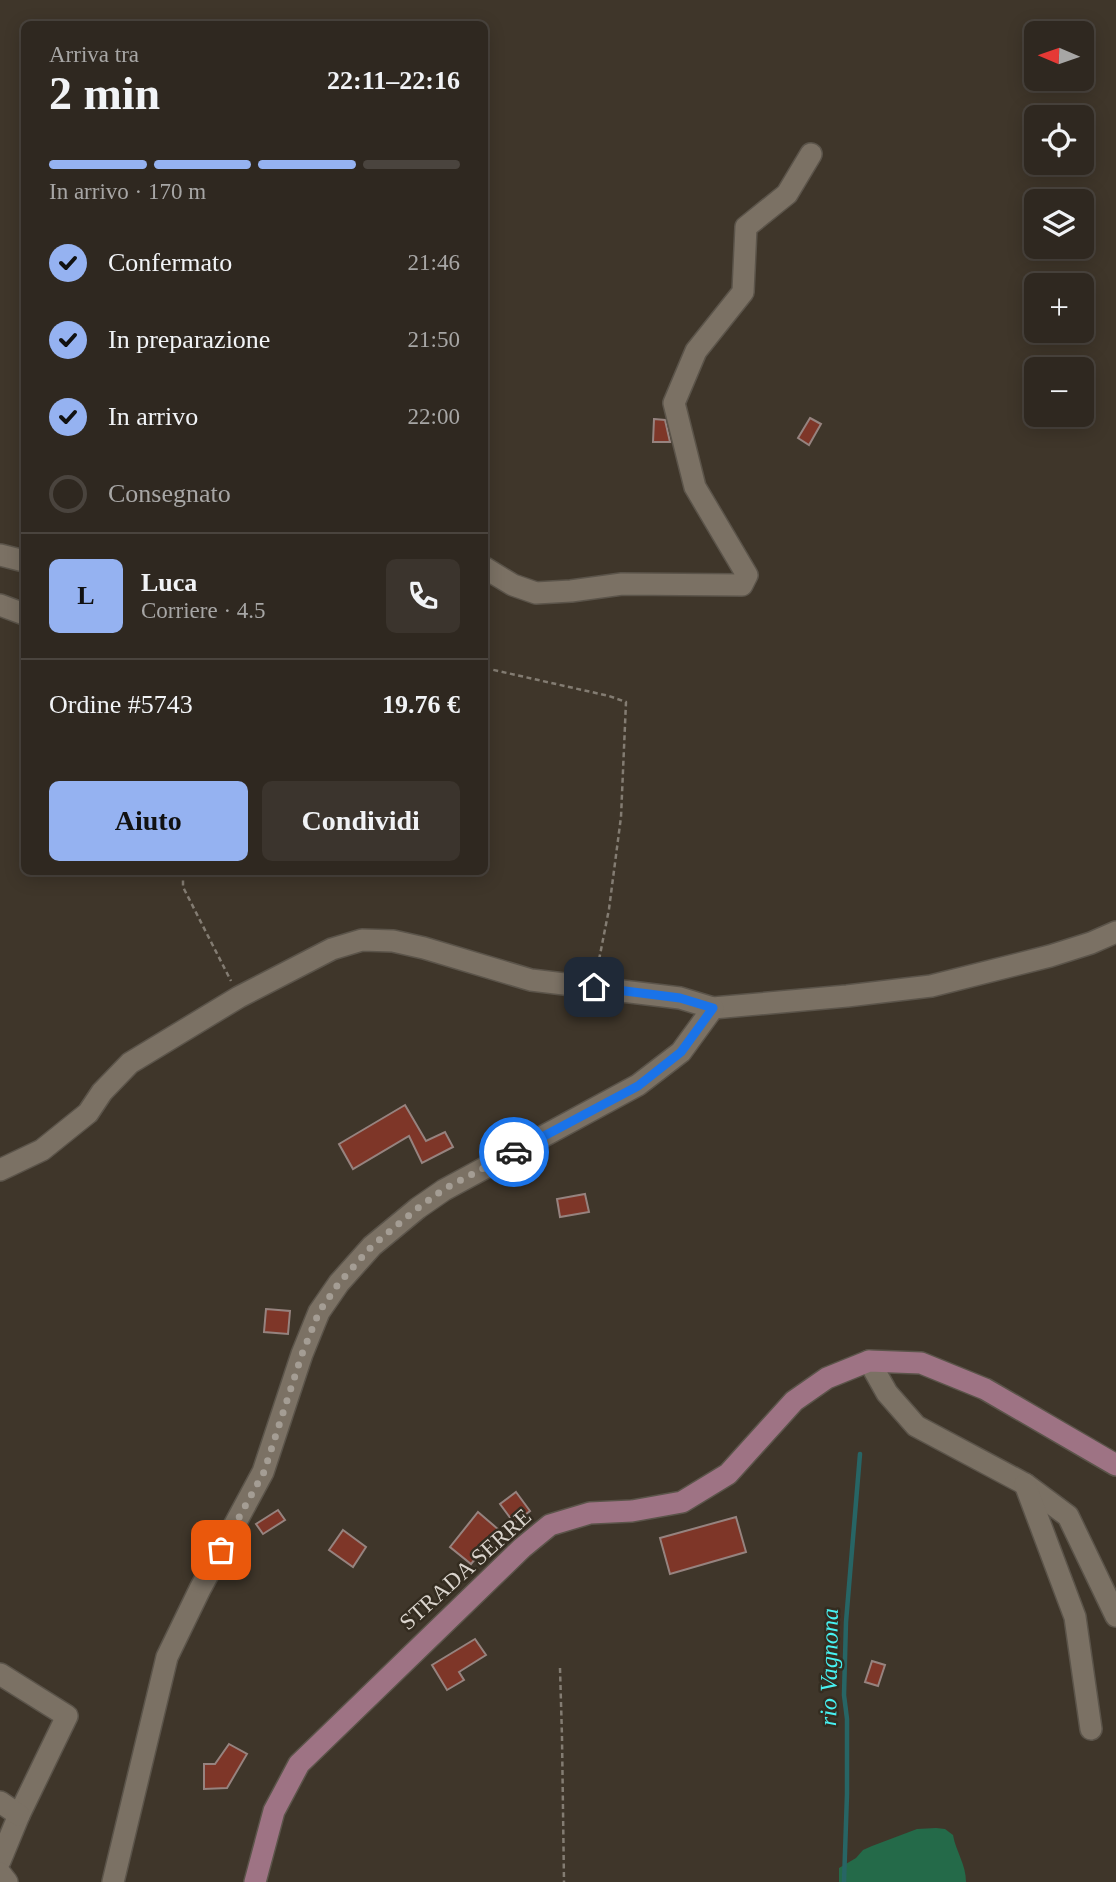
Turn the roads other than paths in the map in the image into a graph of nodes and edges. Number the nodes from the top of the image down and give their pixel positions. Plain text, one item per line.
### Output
1 (810, 154) dead end
2 (0, 555) edge
3 (21, 560) edge
4 (488, 570) edge
5 (0, 605) edge
6 (21, 613) edge
7 (1116, 932) edge
8 (713, 1008) junction
9 (0, 1170) edge
10 (869, 1361) junction
11 (1109, 1461) edge
12 (1116, 1479) edge
13 (1025, 1484) junction
14 (1116, 1616) edge
15 (0, 1674) edge
16 (1091, 1728) dead end
17 (0, 1802) edge
18 (19, 1815) junction
19 (0, 1861) edge
20 (0, 1873) edge
21 (7, 1882) edge
22 (113, 1882) edge
23 (255, 1882) edge

1 - 4 street
2 - 3 street
5 - 6 street
7 - 8 street
8 - 9 street
8 - 22 street
10 - 11 main road, STRADA SERRE
10 - 13 street
10 - 23 main road, STRADA SERRE
11 - 12 street
13 - 14 street
13 - 16 street
15 - 18 street
17 - 18 street
18 - 19 street
20 - 21 street

